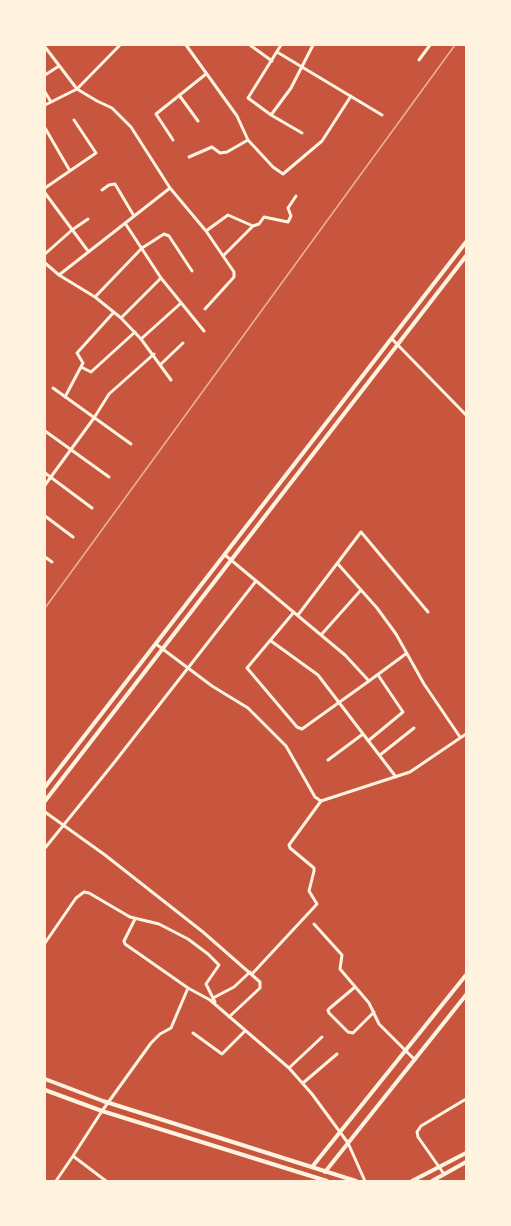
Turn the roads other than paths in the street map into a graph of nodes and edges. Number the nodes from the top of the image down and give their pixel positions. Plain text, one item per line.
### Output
1 (52, 45) edge
2 (120, 45) edge
3 (186, 45) edge
4 (250, 45) edge
5 (281, 45) edge
6 (313, 45) edge
7 (430, 45) edge
8 (46, 49) edge
9 (277, 52) junction
10 (419, 60) dead end
11 (272, 61) junction
12 (58, 66) junction
13 (302, 67) junction
14 (206, 74) junction
15 (45, 75) edge
16 (77, 89) junction
17 (45, 92) edge
18 (179, 95) junction
19 (351, 96) junction
20 (51, 102) junction
21 (45, 105) edge
22 (271, 115) junction
23 (382, 115) dead end
24 (74, 120) dead end
25 (198, 121) dead end
26 (45, 128) edge
27 (302, 133) dead end
28 (173, 140) dead end
29 (248, 140) junction
30 (189, 157) dead end
31 (70, 171) junction
32 (45, 188) edge
33 (170, 188) junction
34 (102, 190) dead end
35 (45, 193) edge
36 (296, 196) dead end
37 (134, 216) junction
38 (88, 219) dead end
39 (125, 223) junction
40 (253, 226) junction
41 (72, 230) junction
42 (206, 231) junction
43 (466, 242) edge
44 (142, 248) junction
45 (88, 250) junction
46 (45, 254) edge
47 (223, 256) junction
48 (466, 256) edge
49 (45, 263) edge
50 (192, 271) dead end
51 (59, 275) junction
52 (162, 278) junction
53 (95, 297) junction
54 (180, 303) junction
55 (205, 309) dead end
56 (114, 312) junction
57 (121, 318) junction
58 (204, 332) dead end
59 (135, 333) junction
60 (391, 338) junction
61 (141, 339) junction
62 (183, 343) dead end
63 (397, 346) junction
64 (154, 354) junction
65 (161, 364) junction
66 (81, 367) junction
67 (171, 380) dead end
68 (53, 388) dead end
69 (65, 397) junction
70 (333, 413) junction
71 (466, 415) edge
72 (94, 418) junction
73 (341, 419) junction
74 (45, 431) edge
75 (131, 444) dead end
76 (71, 449) junction
77 (45, 473) edge
78 (51, 477) junction
79 (109, 477) dead end
80 (45, 485) edge
81 (92, 508) dead end
82 (45, 516) edge
83 (73, 537) dead end
84 (225, 555) junction
85 (45, 557) edge
86 (231, 560) junction
87 (51, 562) dead end
88 (338, 564) junction
89 (256, 581) junction
90 (361, 590) junction
91 (428, 612) dead end
92 (296, 614) junction
93 (321, 635) junction
94 (271, 641) junction
95 (156, 644) junction
96 (164, 650) junction
97 (407, 653) junction
98 (188, 669) junction
99 (378, 675) junction
100 (369, 681) junction
101 (339, 703) junction
102 (414, 729) dead end
103 (363, 734) junction
104 (466, 734) edge
105 (460, 737) junction
106 (368, 741) junction
107 (380, 755) junction
108 (328, 760) dead end
109 (396, 777) junction
110 (45, 787) edge
111 (45, 801) edge
112 (321, 801) junction
113 (45, 812) edge
114 (63, 825) junction
115 (45, 848) edge
116 (135, 919) junction
117 (314, 924) dead end
118 (45, 943) edge
119 (251, 973) junction
120 (466, 975) edge
121 (355, 987) junction
122 (188, 988) junction
123 (466, 994) edge
124 (213, 998) junction
125 (215, 1004) junction
126 (374, 1012) junction
127 (229, 1017) junction
128 (245, 1031) junction
129 (193, 1033) dead end
130 (322, 1037) dead end
131 (404, 1051) junction
132 (337, 1054) dead end
133 (414, 1060) junction
134 (289, 1068) junction
135 (45, 1079) edge
136 (303, 1083) junction
137 (45, 1090) edge
138 (466, 1099) edge
139 (108, 1102) junction
140 (102, 1111) junction
141 (339, 1132) junction
142 (348, 1143) junction
143 (466, 1153) edge
144 (73, 1156) junction
145 (466, 1162) edge
146 (312, 1167) junction
147 (440, 1167) junction
148 (325, 1172) junction
149 (444, 1174) junction
150 (56, 1181) edge
151 (106, 1181) edge
152 (327, 1181) edge
153 (356, 1181) edge
154 (365, 1181) edge
155 (412, 1181) edge
156 (432, 1181) edge

1 - 8 street
2 - 16 street
3 - 14 street
4 - 11 street
5 - 9 street
6 - 13 street
7 - 10 street
8 - 12 street
9 - 11 street
9 - 13 street
11 - 22 street
12 - 15 street
12 - 16 street
13 - 19 street
13 - 22 street
14 - 18 street
14 - 29 street
16 - 20 street
16 - 33 street
17 - 20 street
18 - 25 street
18 - 28 street
19 - 23 street
19 - 29 street
20 - 21 street
22 - 27 street
24 - 31 street
26 - 31 street
29 - 30 street
31 - 32 street
33 - 37 street
33 - 42 street
34 - 37 street
35 - 41 street
36 - 40 street
37 - 39 street
38 - 41 street
39 - 44 street
39 - 45 street
40 - 42 street
40 - 47 street
41 - 45 street
41 - 46 street
42 - 47 street
43 - 60 street
44 - 50 street
44 - 52 street
44 - 53 street
45 - 51 street
47 - 55 street
48 - 63 street
49 - 51 street
51 - 53 street
52 - 54 street
52 - 57 street
53 - 56 street
54 - 58 street
54 - 61 street
56 - 57 street
56 - 66 street
57 - 59 street
59 - 61 street
59 - 66 street
60 - 63 street
60 - 70 street
61 - 64 street
62 - 65 street
63 - 71 street
63 - 73 street
64 - 65 street
64 - 72 street
65 - 67 street
66 - 69 street
68 - 69 street
69 - 72 street
70 - 73 street
70 - 84 street
72 - 75 street
72 - 76 street
73 - 86 street
74 - 76 street
76 - 78 street
76 - 79 street
77 - 78 street
78 - 80 street
78 - 81 street
82 - 83 street
84 - 86 street
84 - 95 street
85 - 87 street
86 - 89 street
86 - 96 street
88 - 90 street
88 - 91 street
88 - 92 street
89 - 92 street
89 - 98 street
90 - 93 street
90 - 97 street
92 - 93 street
92 - 94 street
93 - 100 street
94 - 101 street
94 - 101 street
95 - 96 street
95 - 110 street
96 - 98 street
96 - 111 street
97 - 99 street
97 - 105 street
98 - 112 street
98 - 114 street
99 - 100 street
99 - 106 street
100 - 101 street
101 - 103 street
102 - 107 street
103 - 106 street
103 - 108 street
104 - 105 street
105 - 109 street
106 - 107 street
107 - 109 street
109 - 112 street
112 - 119 street
113 - 114 street
114 - 115 street
114 - 119 street
116 - 118 street
116 - 122 street
116 - 124 street
117 - 121 street
119 - 124 street
119 - 127 street
120 - 131 street
121 - 126 street
121 - 126 street
122 - 125 street
122 - 139 street
123 - 133 street
124 - 125 street
125 - 127 street
126 - 131 street
127 - 128 street
128 - 129 street
128 - 134 street
130 - 134 street
131 - 133 street
131 - 141 street
132 - 136 street
133 - 142 street
134 - 136 street
135 - 139 street
136 - 141 street
137 - 140 street
138 - 147 street
139 - 140 street
139 - 146 street
140 - 144 street
140 - 152 street
141 - 142 street
141 - 146 street
142 - 148 street
142 - 154 street
143 - 147 street
144 - 150 street
144 - 151 street
145 - 149 street
146 - 148 street
147 - 149 street
147 - 155 street
148 - 153 street
149 - 156 street

